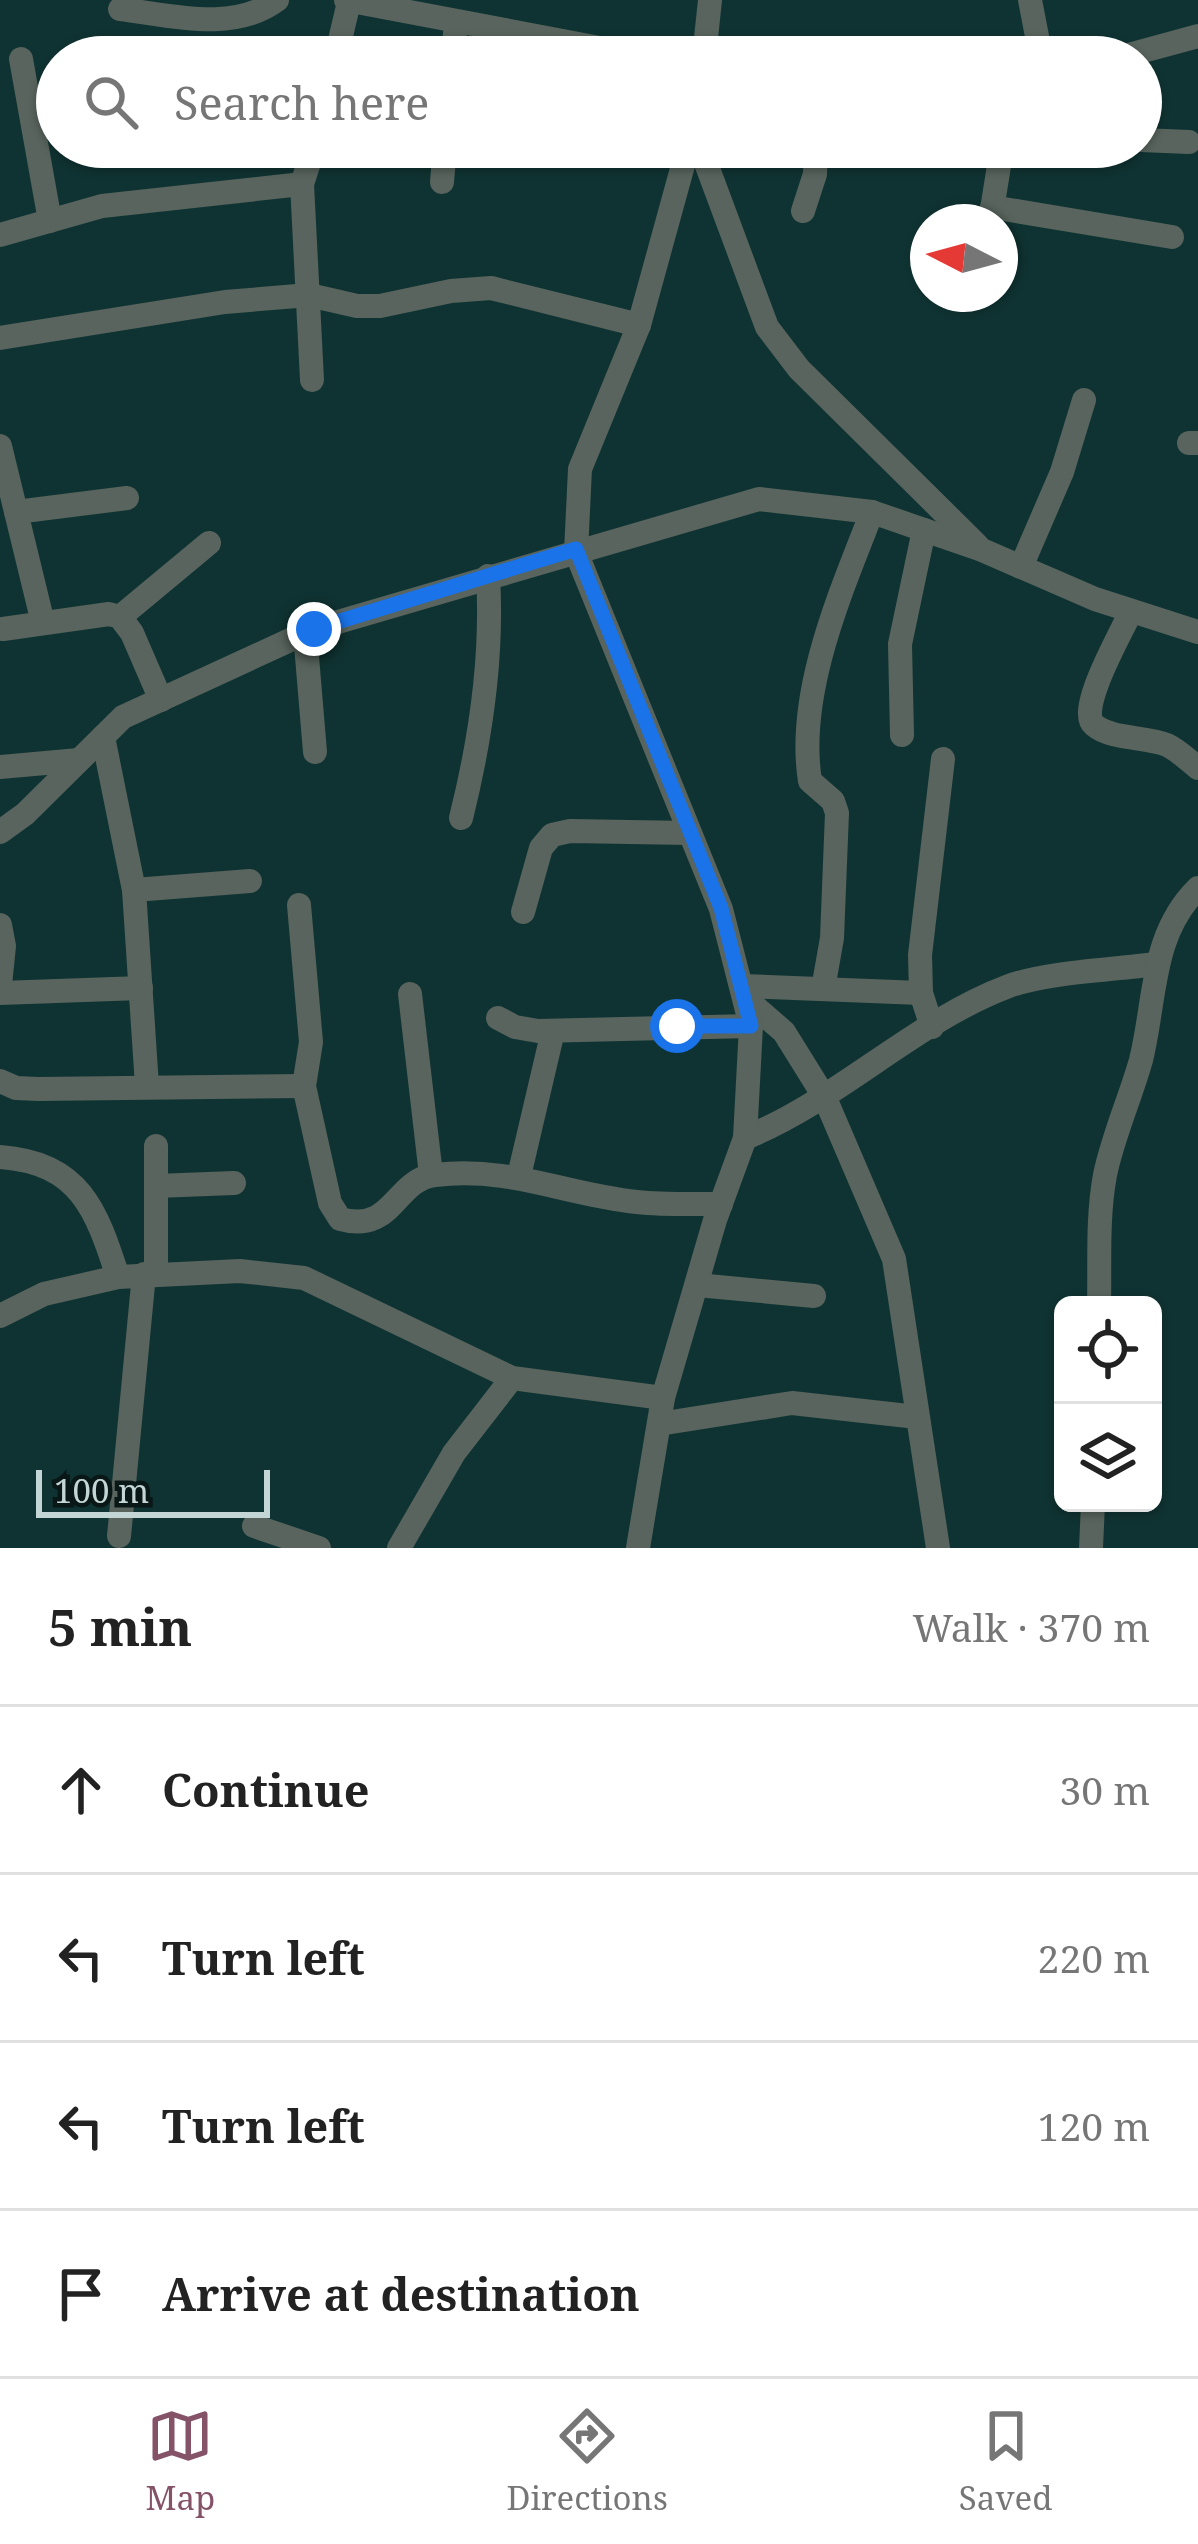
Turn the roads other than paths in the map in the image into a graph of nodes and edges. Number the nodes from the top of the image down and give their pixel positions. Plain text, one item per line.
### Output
1 (277, 0) edge
2 (710, 0) edge
3 (1030, 0) edge
4 (348, 1) edge
5 (119, 9) dead end
6 (456, 22) junction
7 (340, 36) edge
8 (455, 36) edge
9 (532, 36) edge
10 (706, 36) edge
11 (1037, 36) edge
12 (1198, 36) edge
13 (1162, 46) edge
14 (21, 59) dead end
15 (1162, 141) edge
16 (1189, 142) dead end
17 (36, 143) edge
18 (41, 168) edge
19 (307, 168) edge
20 (443, 168) edge
21 (682, 168) edge
22 (708, 168) edge
23 (815, 168) edge
24 (999, 168) edge
25 (442, 182) dead end
26 (302, 184) junction
27 (993, 204) edge
28 (803, 211) dead end
29 (1018, 217) edge
30 (50, 221) junction
31 (0, 235) edge
32 (1172, 237) dead end
33 (309, 295) junction
34 (639, 325) junction
35 (0, 338) edge
36 (312, 380) dead end
37 (1084, 400) dead end
38 (0, 446) edge
39 (127, 498) dead end
40 (16, 512) junction
41 (872, 512) junction
42 (924, 530) junction
43 (209, 542) dead end
44 (576, 549) junction
45 (982, 550) junction
46 (1021, 567) junction
47 (488, 576) junction
48 (1132, 611) junction
49 (121, 617) junction
50 (43, 623) junction
51 (3, 629) dead end
52 (1198, 632) edge
53 (305, 633) junction
54 (161, 700) junction
55 (902, 735) dead end
56 (103, 737) junction
57 (315, 752) dead end
58 (944, 759) dead end
59 (80, 760) junction
60 (0, 767) edge
61 (1198, 768) edge
62 (461, 818) dead end
63 (0, 832) edge
64 (689, 832) junction
65 (250, 881) dead end
66 (1198, 888) edge
67 (134, 890) junction
68 (299, 905) dead end
69 (523, 913) dead end
70 (0, 925) edge
71 (1155, 964) junction
72 (141, 988) junction
73 (0, 989) edge
74 (824, 989) junction
75 (744, 993) junction
76 (921, 993) junction
77 (410, 994) dead end
78 (498, 1018) dead end
79 (751, 1026) junction
80 (932, 1028) junction
81 (553, 1030) junction
82 (0, 1082) edge
83 (147, 1086) junction
84 (304, 1086) junction
85 (825, 1098) junction
86 (745, 1138) junction
87 (156, 1146) dead end
88 (0, 1157) edge
89 (431, 1175) junction
90 (519, 1176) junction
91 (234, 1183) dead end
92 (156, 1186) junction
93 (721, 1204) junction
94 (139, 1274) junction
95 (697, 1286) junction
96 (814, 1296) dead end
97 (1099, 1296) edge
98 (0, 1316) edge
99 (512, 1378) junction
100 (663, 1398) junction
101 (916, 1417) junction
102 (659, 1424) junction
103 (1093, 1512) edge
104 (254, 1526) dead end
105 (118, 1536) dead end
106 (320, 1548) edge
107 (399, 1548) edge
108 (638, 1548) edge
109 (938, 1548) edge
110 (1091, 1548) edge

1 - 5 street
2 - 10 street
3 - 11 street
4 - 6 street
4 - 7 street
6 - 8 street
6 - 9 street
12 - 13 street
14 - 17 street
15 - 16 street
18 - 30 street
19 - 26 street
20 - 25 street
21 - 34 street
22 - 45 street
23 - 28 street
24 - 27 street
26 - 30 street
26 - 33 street
29 - 32 street
30 - 31 street
33 - 34 street
33 - 35 street
33 - 36 street
34 - 44 street
37 - 46 street
38 - 40 street
39 - 40 street
40 - 50 street
41 - 42 street
41 - 44 street
41 - 74 street
42 - 45 street
42 - 55 street
43 - 49 street
44 - 47 street
44 - 64 street
45 - 46 street
46 - 48 street
47 - 53 street
47 - 62 street
48 - 52 street
48 - 61 street
49 - 50 street
49 - 54 street
50 - 51 street
53 - 54 street
53 - 57 street
54 - 56 street
56 - 59 street
56 - 67 street
58 - 76 street
59 - 60 street
59 - 63 street
64 - 69 street
64 - 75 street
65 - 67 street
66 - 71 street
67 - 72 street
68 - 84 street
70 - 73 street
71 - 80 street
71 - 97 street
72 - 73 street
72 - 83 street
74 - 75 street
74 - 76 street
75 - 79 street
75 - 85 street
76 - 80 street
77 - 89 street
78 - 81 street
79 - 81 street
79 - 86 street
80 - 85 street
81 - 90 street
82 - 83 street
83 - 84 street
84 - 89 street
85 - 86 street
85 - 101 street
86 - 93 street
87 - 92 street
88 - 94 street
89 - 90 street
90 - 93 street
91 - 92 street
92 - 94 street
93 - 95 street
94 - 98 street
94 - 99 street
94 - 105 street
95 - 96 street
95 - 100 street
99 - 100 street
99 - 107 street
100 - 102 street
101 - 102 street
101 - 109 street
102 - 108 street
103 - 110 street
104 - 106 street

